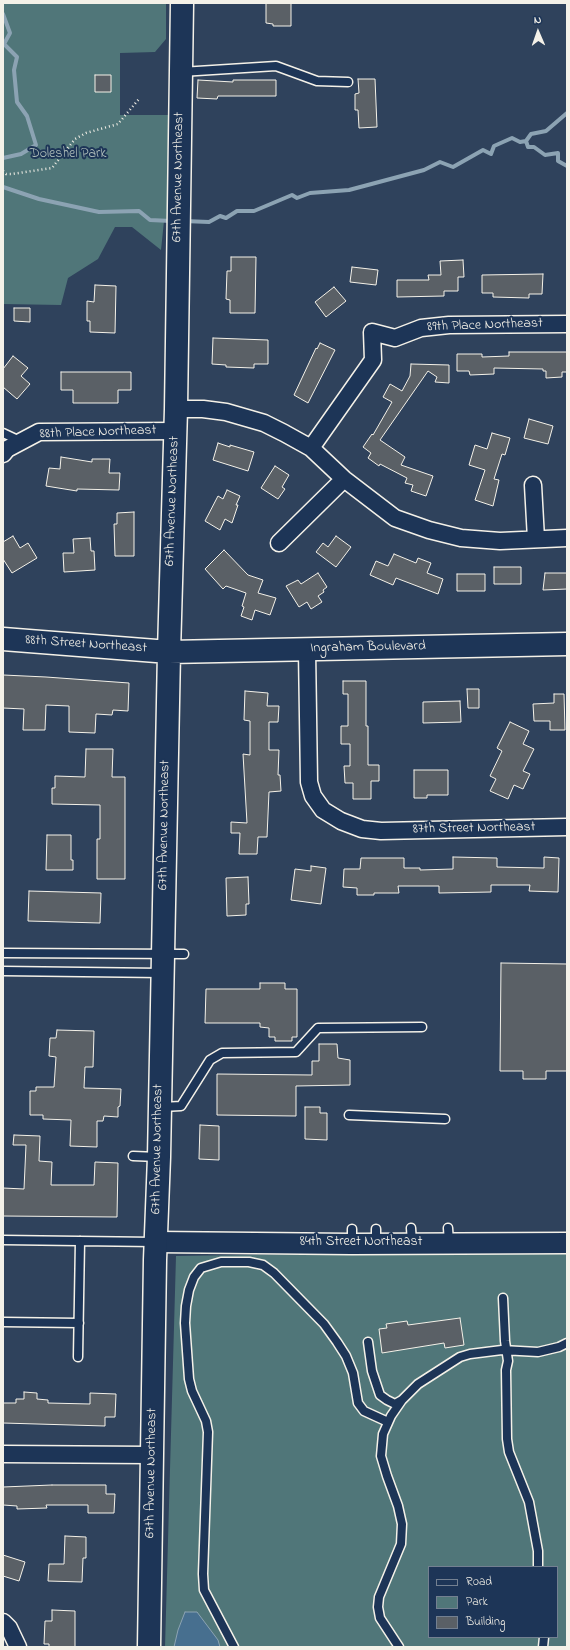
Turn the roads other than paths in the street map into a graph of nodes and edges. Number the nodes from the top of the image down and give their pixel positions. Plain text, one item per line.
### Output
1 (182, 3) edge
2 (181, 72) junction
3 (348, 82) dead end
4 (567, 324) edge
5 (176, 409) junction
6 (175, 431) junction
7 (3, 433) edge
8 (20, 441) junction
9 (311, 448) junction
10 (3, 454) edge
11 (344, 479) junction
12 (533, 485) dead end
13 (567, 538) edge
14 (536, 539) junction
15 (278, 543) dead end
16 (3, 639) edge
17 (567, 644) edge
18 (307, 650) junction
19 (168, 652) junction
20 (567, 827) edge
21 (3, 954) edge
22 (184, 954) dead end
23 (162, 964) junction
24 (3, 971) edge
25 (422, 1027) dead end
26 (159, 1107) junction
27 (349, 1115) dead end
28 (445, 1120) dead end
29 (133, 1156) dead end
30 (159, 1157) junction
31 (3, 1240) edge
32 (80, 1241) junction
33 (156, 1242) junction
34 (567, 1242) edge
35 (502, 1298) dead end
36 (3, 1322) edge
37 (79, 1323) junction
38 (368, 1342) dead end
39 (567, 1343) edge
40 (506, 1350) junction
41 (78, 1357) dead end
42 (402, 1400) junction
43 (388, 1422) junction
44 (3, 1454) edge
45 (151, 1455) junction
46 (538, 1566) edge
47 (3, 1622) edge
48 (18, 1647) edge
49 (149, 1647) edge
50 (234, 1647) edge
51 (399, 1647) edge

1 - 2 main road, 67th Avenue Northeast
2 - 3 lane
2 - 5 main road, 67th Avenue Northeast
4 - 9 street, 89th Place Northeast
5 - 6 main road, 67th Avenue Northeast
5 - 9 street
6 - 8 street, 88th Place Northeast
6 - 19 main road, 67th Avenue Northeast
7 - 8 lane
8 - 10 street, 88th Place Northeast
9 - 11 street
11 - 14 street
11 - 15 street
12 - 14 street
13 - 14 street
16 - 19 main road, 88th Street Northeast
17 - 18 main road, Ingraham Boulevard
18 - 19 main road, Ingraham Boulevard
18 - 20 street, 87th Street Northeast
19 - 23 main road, 67th Avenue Northeast
21 - 23 lane
22 - 23 lane
23 - 24 lane
23 - 26 main road, 67th Avenue Northeast
25 - 26 lane
26 - 30 main road, 67th Avenue Northeast
27 - 28 lane
29 - 30 lane
30 - 33 main road, 67th Avenue Northeast
31 - 32 lane
32 - 33 lane
32 - 37 lane
33 - 34 street, 84th Street Northeast
33 - 45 main road, 67th Avenue Northeast
35 - 40 lane
36 - 37 lane
37 - 41 lane
38 - 42 lane
39 - 40 lane
40 - 42 lane
40 - 46 lane
42 - 43 lane
43 - 50 lane
43 - 51 lane
44 - 45 street
45 - 49 main road, 67th Avenue Northeast
47 - 48 street

